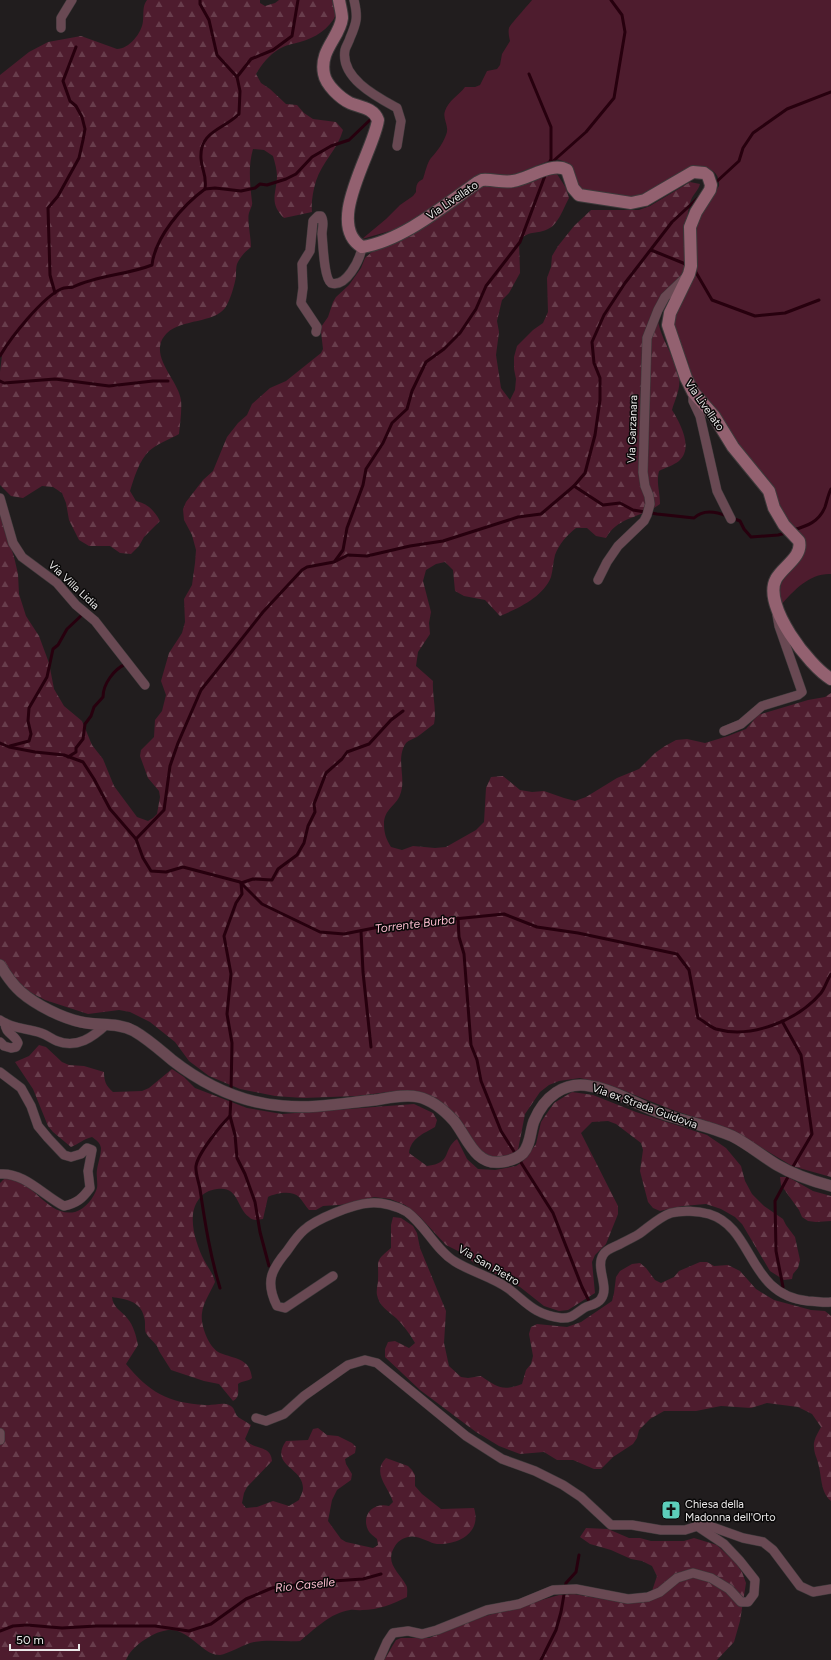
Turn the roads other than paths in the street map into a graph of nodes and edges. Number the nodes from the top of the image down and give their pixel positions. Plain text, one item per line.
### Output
1 (72, 0) edge
2 (339, 0) edge
3 (354, 0) edge
4 (61, 28) dead end
5 (397, 146) dead end
6 (362, 247) junction
7 (688, 274) junction
8 (316, 332) dead end
9 (693, 392) junction
10 (0, 498) edge
11 (731, 519) dead end
12 (598, 580) dead end
13 (777, 608) junction
14 (831, 679) edge
15 (145, 685) dead end
16 (724, 731) dead end
17 (0, 965) edge
18 (2, 1021) edge
19 (107, 1024) junction
20 (0, 1042) edge
21 (0, 1072) edge
22 (0, 1174) edge
23 (831, 1186) edge
24 (333, 1276) dead end
25 (831, 1302) edge
26 (256, 1418) dead end
27 (0, 1434) edge
28 (0, 1440) edge
29 (697, 1526) junction
30 (831, 1589) edge
31 (379, 1660) edge

1 - 4 street
2 - 6 main road
3 - 5 street
6 - 7 main road, Via Livellato
6 - 8 street
7 - 9 main road, Via Livellato
7 - 12 street, Via Garzanara
9 - 11 street
9 - 13 main road, Via Livellato
10 - 15 street, Via Villa Lidia
13 - 14 main road, Via Livellato
13 - 16 street
17 - 19 street
18 - 19 street
18 - 20 street
19 - 23 street, Via ex Strada Guidovia
21 - 22 street
24 - 25 street, Via San Pietro
26 - 29 street
27 - 28 street
29 - 30 street
29 - 31 street

